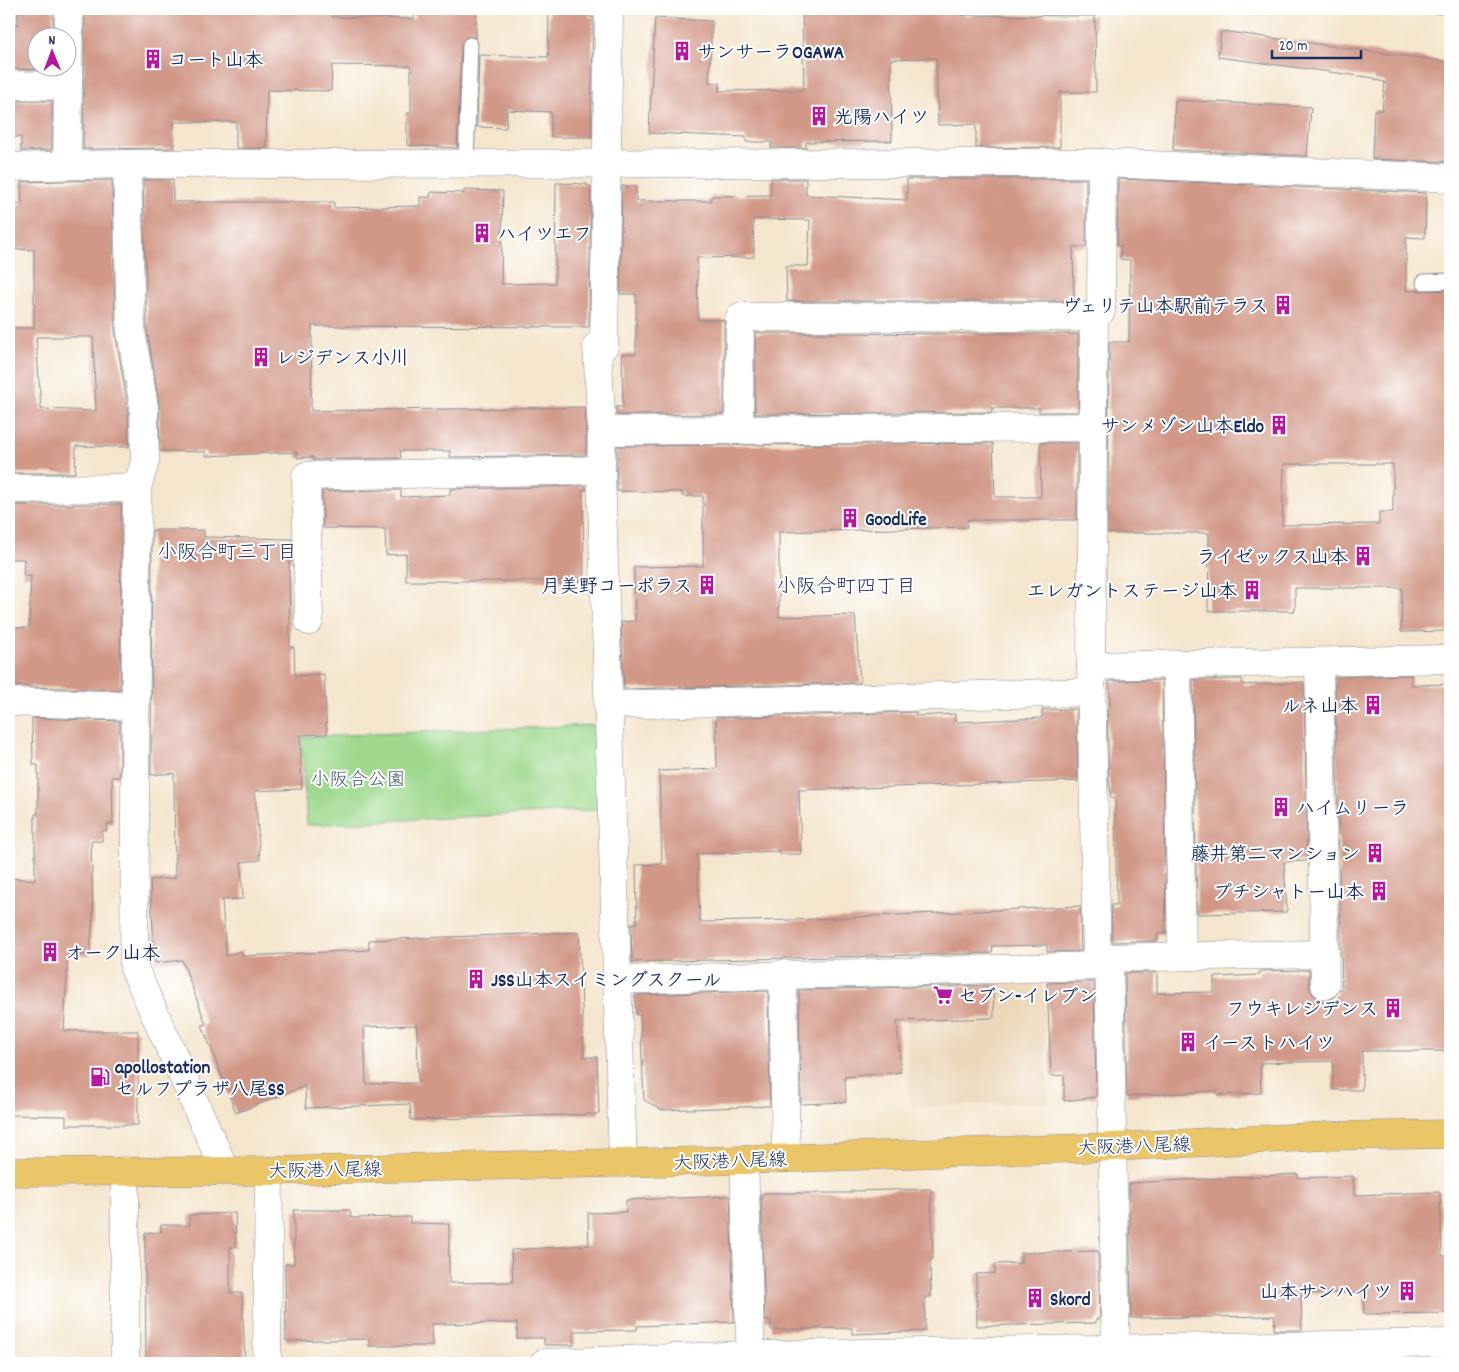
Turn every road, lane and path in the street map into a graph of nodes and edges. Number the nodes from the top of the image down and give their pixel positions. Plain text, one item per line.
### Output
1 (69, 9) edge
2 (609, 9) edge
3 (470, 45) dead end
4 (9, 85) edge
5 (68, 86) junction
6 (1102, 163) junction
7 (127, 164) junction
8 (466, 164) junction
9 (607, 164) junction
10 (67, 165) junction
11 (9, 167) edge
12 (1450, 178) edge
13 (1450, 281) edge
14 (1424, 282) dead end
15 (1094, 317) junction
16 (1093, 428) junction
17 (739, 430) junction
18 (602, 431) junction
19 (601, 470) junction
20 (137, 488) junction
21 (9, 489) edge
22 (309, 621) dead end
23 (1450, 658) edge
24 (1319, 662) junction
25 (1177, 664) junction
26 (1092, 679) junction
27 (9, 702) edge
28 (608, 705) junction
29 (134, 706) junction
30 (1324, 954) junction
31 (1182, 956) junction
32 (1103, 958) junction
33 (783, 974) junction
34 (618, 980) junction
35 (1325, 985) dead end
36 (1450, 1134) edge
37 (1111, 1147) junction
38 (786, 1158) junction
39 (744, 1160) junction
40 (622, 1162) junction
41 (225, 1170) junction
42 (125, 1171) junction
43 (269, 1171) junction
44 (9, 1172) edge
45 (1450, 1343) edge
46 (1116, 1356) edge
47 (751, 1359) edge
48 (587, 1362) edge
49 (125, 1363) edge
50 (267, 1363) edge
51 (544, 1363) edge

1 - 5 street
2 - 9 street
3 - 8 lane
4 - 5 street
5 - 10 street
6 - 9 street
6 - 12 street
6 - 15 street
7 - 8 street
7 - 10 street
7 - 20 street
8 - 9 street
9 - 18 street
10 - 11 street
13 - 14 lane
15 - 16 street
15 - 17 street
16 - 17 street
16 - 26 street
17 - 18 street
18 - 19 street
19 - 22 street
19 - 28 street
20 - 21 street
20 - 29 street
23 - 24 street
24 - 25 street
24 - 30 street
25 - 26 street
25 - 31 street
26 - 28 street
26 - 32 street
27 - 29 street
28 - 34 street
29 - 41 street
30 - 31 street
30 - 35 street
31 - 32 street
32 - 33 street
32 - 37 street
33 - 34 street
33 - 38 street
34 - 40 street
36 - 37 main road, 大阪港八尾線
37 - 38 main road, 大阪港八尾線
37 - 46 street
38 - 39 main road, 大阪港八尾線
39 - 40 main road, 大阪港八尾線
39 - 47 street
40 - 43 main road, 大阪港八尾線
41 - 42 main road, 大阪港八尾線
41 - 43 main road, 大阪港八尾線
42 - 44 main road, 大阪港八尾線
42 - 49 street
43 - 50 street
45 - 46 street
46 - 47 street
47 - 48 street
48 - 51 street

